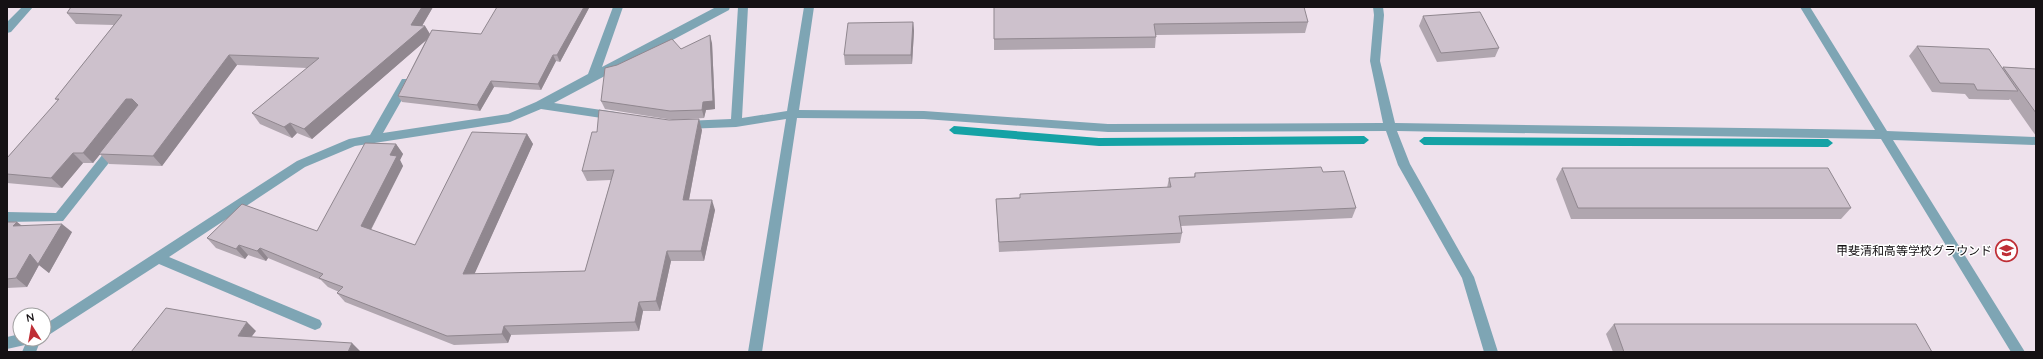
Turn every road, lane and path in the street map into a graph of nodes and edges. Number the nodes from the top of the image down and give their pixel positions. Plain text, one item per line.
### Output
1 (28, 7) edge
2 (618, 7) edge
3 (725, 7) edge
4 (743, 7) edge
5 (809, 7) edge
6 (1378, 7) edge
7 (1805, 7) edge
8 (7, 29) edge
9 (412, 70) edge
10 (593, 77) junction
11 (540, 105) junction
12 (792, 114) junction
13 (626, 118) edge
14 (736, 123) junction
15 (673, 125) edge
16 (1390, 127) junction
17 (1884, 135) junction
18 (121, 139) edge
19 (374, 139) junction
20 (2036, 141) edge
21 (7, 217) edge
22 (158, 258) junction
23 (315, 324) dead end
24 (52, 327) edge
25 (755, 352) edge
26 (1491, 352) edge
27 (2018, 352) edge

1 - 8 street
2 - 10 street
3 - 10 street
4 - 14 street
5 - 12 street
6 - 16 street
7 - 17 street
9 - 19 street
10 - 11 street
11 - 13 street
11 - 19 street
12 - 14 street
12 - 16 street
12 - 25 street
14 - 15 street
16 - 17 street
16 - 26 street
17 - 20 street
17 - 27 street
18 - 21 street
19 - 22 street
22 - 23 street
22 - 24 street

